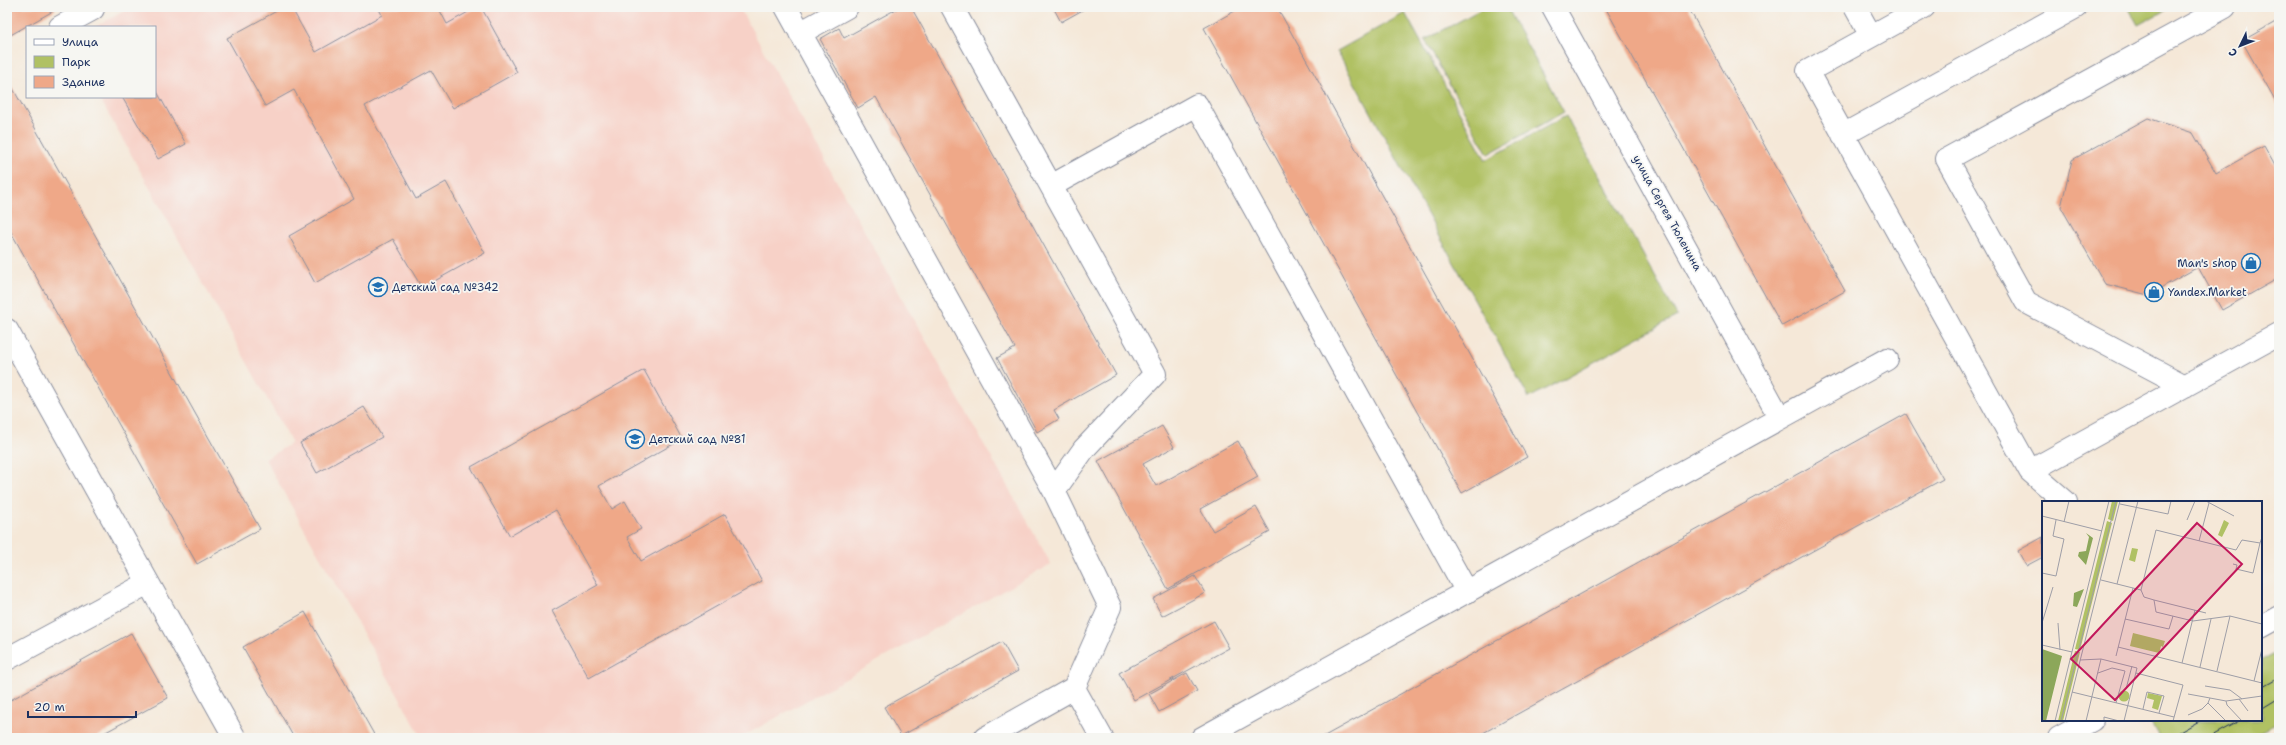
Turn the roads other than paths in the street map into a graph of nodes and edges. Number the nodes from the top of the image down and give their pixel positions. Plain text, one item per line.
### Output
1 (92, 7) edge
2 (786, 7) edge
3 (847, 7) edge
4 (952, 7) edge
5 (1552, 7) edge
6 (1855, 7) edge
7 (1924, 7) edge
8 (2076, 7) edge
9 (2225, 7) edge
10 (62, 26) edge
11 (800, 33) junction
12 (1871, 36) junction
13 (1843, 135) junction
14 (1051, 186) junction
15 (7, 330) edge
16 (2279, 334) edge
17 (1887, 359) dead end
18 (2185, 386) junction
19 (1780, 418) junction
20 (2030, 471) junction
21 (1054, 491) junction
22 (2065, 501) edge
23 (148, 583) junction
24 (1467, 592) junction
25 (2279, 617) edge
26 (2262, 626) edge
27 (7, 659) edge
28 (1074, 688) junction
29 (2090, 721) edge
30 (235, 738) edge
31 (985, 738) edge
32 (1102, 738) edge
33 (1202, 738) edge
34 (2059, 738) edge

1 - 10 street
2 - 11 street
3 - 11 street
4 - 14 street
5 - 19 street, улица Сергея Тюленина
6 - 12 street
7 - 12 street
8 - 13 street
9 - 18 street
11 - 21 street
12 - 13 street
13 - 20 street
14 - 21 street
14 - 24 street
15 - 23 street
16 - 18 street
17 - 19 street
18 - 20 street
19 - 24 street
20 - 22 street
21 - 28 street
23 - 27 street
23 - 30 street
24 - 33 street
25 - 26 street
28 - 31 street
28 - 32 street
29 - 34 street

